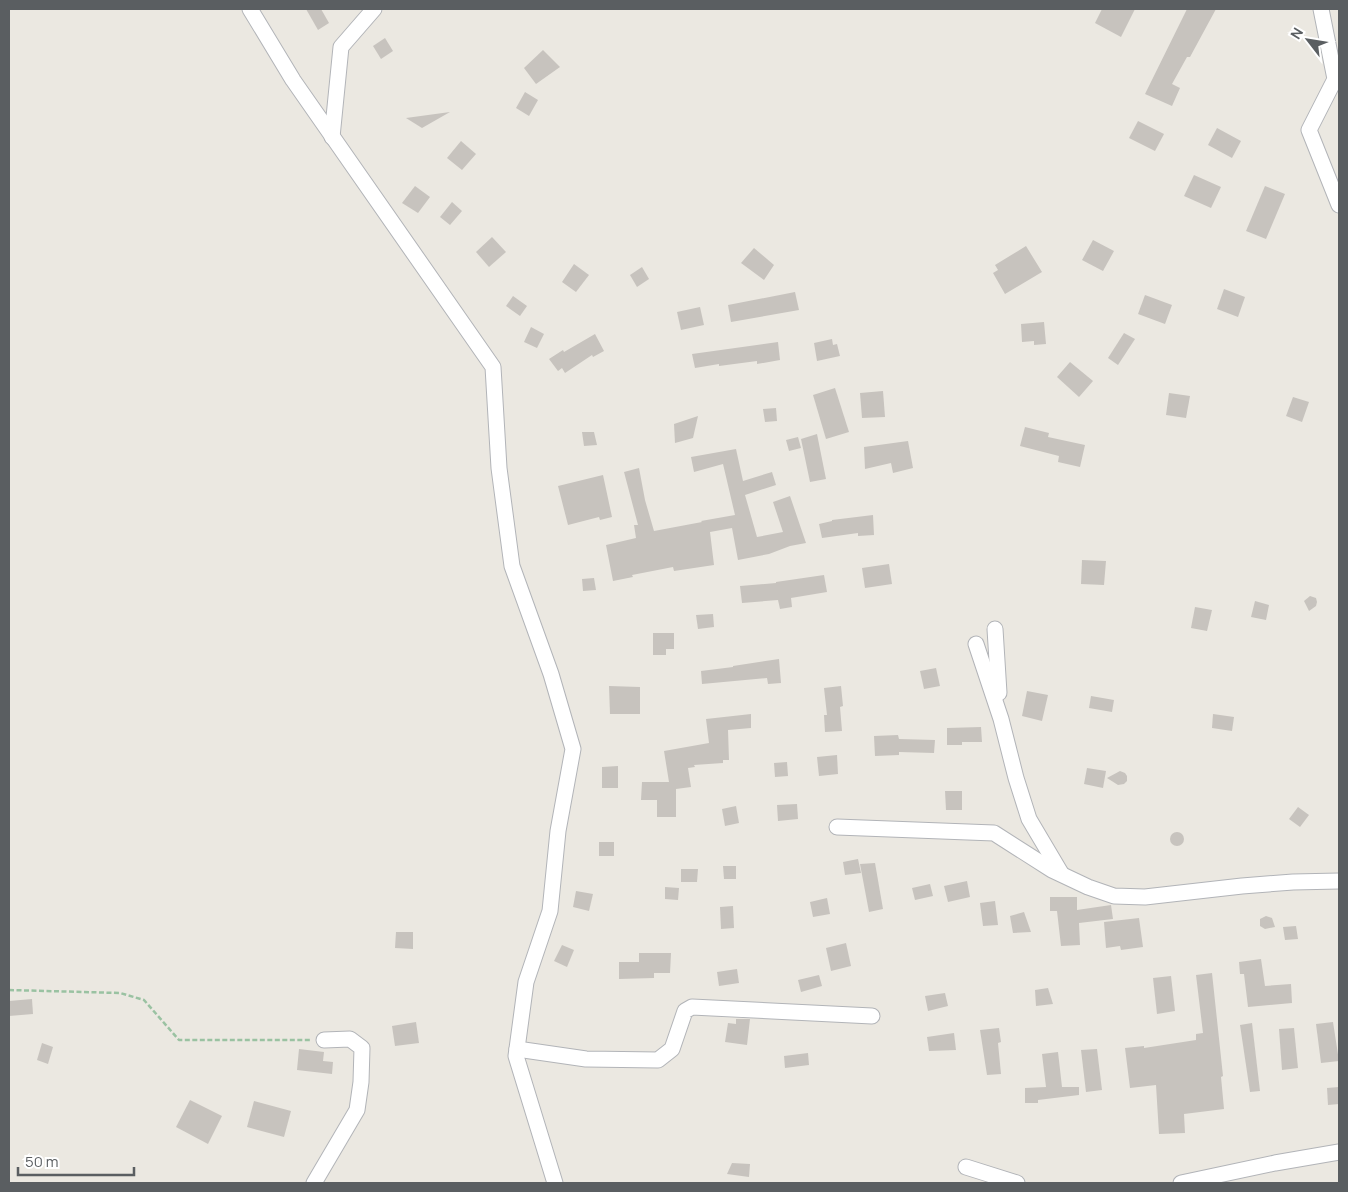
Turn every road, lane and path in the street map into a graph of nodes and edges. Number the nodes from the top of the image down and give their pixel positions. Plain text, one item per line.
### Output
1 (250, 9) edge
2 (374, 9) edge
3 (1321, 9) edge
4 (332, 137) junction
5 (1339, 205) edge
6 (995, 629) dead end
7 (976, 644) dead end
8 (1001, 719) junction
9 (837, 827) dead end
10 (1062, 874) junction
11 (1339, 881) edge
12 (9, 990) edge
13 (872, 1016) dead end
14 (324, 1040) joint
15 (517, 1049) junction
16 (1339, 1152) edge
17 (966, 1167) dead end
18 (314, 1183) edge
19 (555, 1183) edge
20 (1016, 1183) edge
21 (1181, 1183) edge

1 - 4 street
2 - 4 street
3 - 5 street
4 - 15 street
6 - 8 street
7 - 8 street
8 - 10 street
9 - 10 street
10 - 11 street
12 - 14 path
13 - 15 street
14 - 18 street
15 - 19 street
16 - 21 street
17 - 20 street

